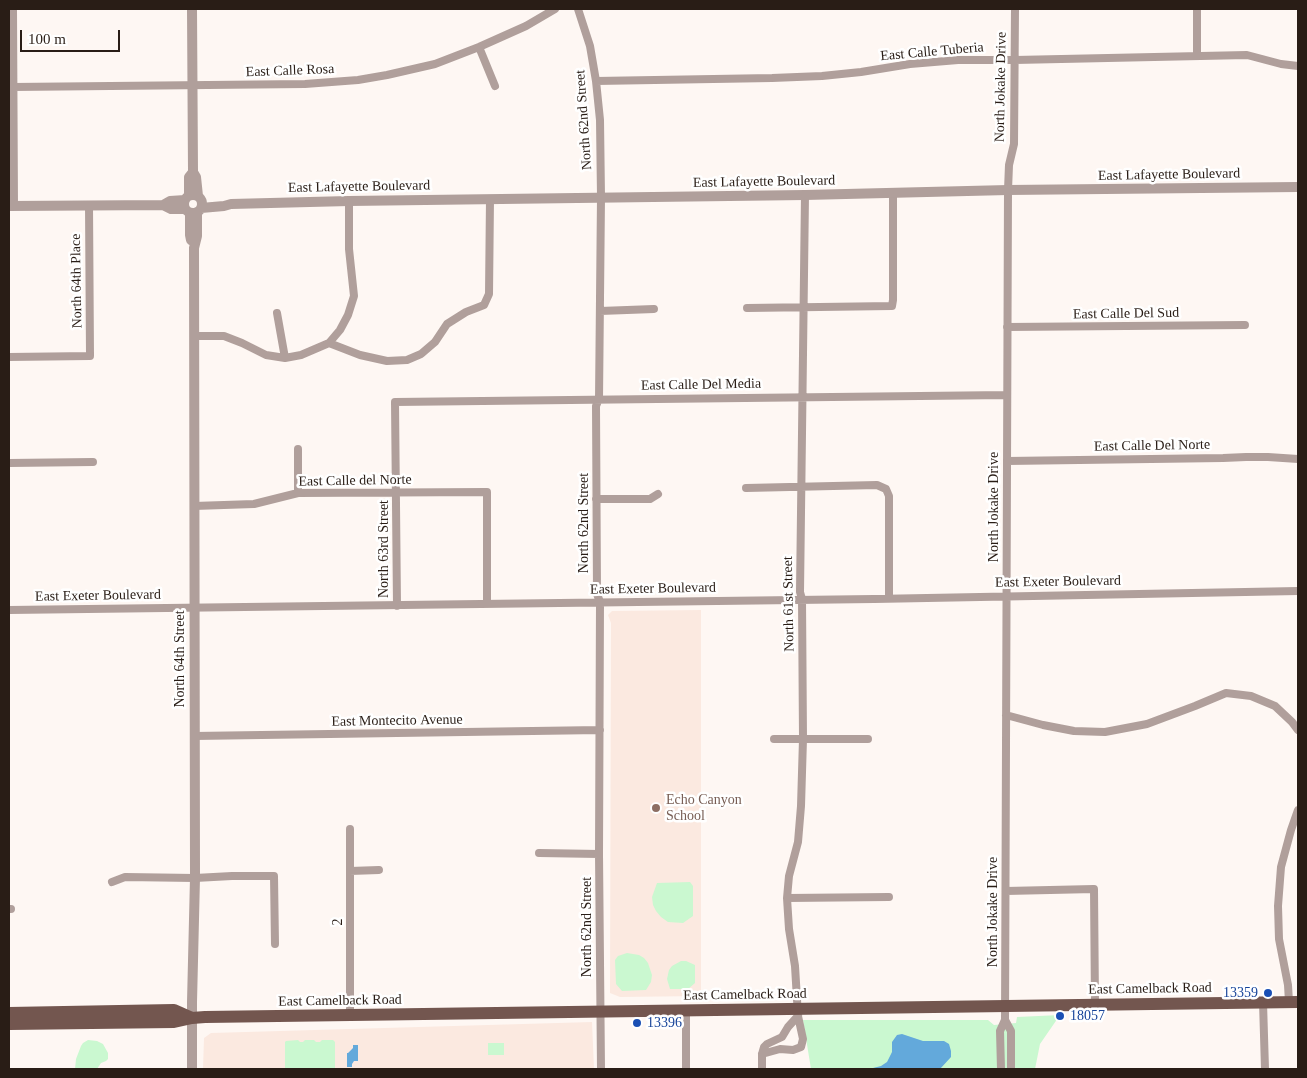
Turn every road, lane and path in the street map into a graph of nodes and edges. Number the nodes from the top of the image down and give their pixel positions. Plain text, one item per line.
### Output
1 (13, 9) edge
2 (192, 9) edge
3 (554, 9) edge
4 (578, 9) edge
5 (1015, 9) edge
6 (1197, 9) edge
7 (480, 47) junction
8 (1197, 56) junction
9 (1015, 60) junction
10 (1298, 66) edge
11 (596, 81) junction
12 (192, 86) junction
13 (495, 86) dead end
14 (13, 87) junction
15 (1298, 187) edge
16 (1008, 190) junction
17 (893, 194) junction
18 (805, 195) junction
19 (601, 198) junction
20 (490, 199) junction
21 (349, 201) junction
22 (193, 204) junction
23 (89, 205) junction
24 (11, 206) edge
25 (747, 308) dead end
26 (804, 308) junction
27 (654, 309) dead end
28 (600, 311) junction
29 (278, 313) dead end
30 (1245, 325) dead end
31 (1007, 328) junction
32 (194, 336) junction
33 (329, 343) junction
34 (9, 357) edge
35 (285, 358) junction
36 (1007, 395) junction
37 (802, 397) junction
38 (600, 399) junction
39 (395, 402) joint
40 (298, 449) dead end
41 (1298, 459) edge
42 (1007, 460) junction
43 (93, 462) dead end
44 (9, 463) edge
45 (801, 487) junction
46 (746, 488) dead end
47 (298, 493) junction
48 (396, 493) junction
49 (658, 494) dead end
50 (596, 499) junction
51 (194, 506) junction
52 (1298, 591) edge
53 (1006, 595) junction
54 (889, 598) junction
55 (802, 599) junction
56 (600, 602) junction
57 (487, 603) junction
58 (397, 606) junction
59 (194, 607) junction
60 (9, 610) edge
61 (1006, 715) junction
62 (600, 730) junction
63 (1298, 730) edge
64 (194, 736) junction
65 (774, 739) dead end
66 (803, 739) junction
67 (868, 739) dead end
68 (1298, 810) edge
69 (350, 829) dead end
70 (539, 854) dead end
71 (599, 854) junction
72 (379, 870) dead end
73 (350, 871) junction
74 (195, 878) junction
75 (112, 882) dead end
76 (1006, 891) junction
77 (890, 896) dead end
78 (787, 898) junction
79 (275, 944) dead end
80 (1263, 1002) junction
81 (1294, 1002) edge
82 (1094, 1004) junction
83 (1005, 1006) junction
84 (686, 1011) junction
85 (600, 1012) junction
86 (9, 1013) edge
87 (798, 1013) junction
88 (350, 1016) junction
89 (71, 1017) junction
90 (192, 1018) junction
91 (1006, 1020) junction
92 (9, 1024) edge
93 (782, 1037) junction
94 (785, 1049) junction
95 (762, 1054) junction
96 (192, 1069) edge
97 (601, 1069) edge
98 (686, 1069) edge
99 (762, 1069) edge
100 (1000, 1069) edge
101 (1011, 1069) edge
102 (1265, 1069) edge

1 - 14 street
2 - 12 street, North 64th Street
3 - 7 street, East Calle Rosa
4 - 11 street, North 62nd Street
5 - 9 street, North Jokake Drive
6 - 8 street
7 - 12 street, East Calle Rosa
7 - 13 street
8 - 9 street, East Calle Tuberia
8 - 10 street, East Calle Tuberia
9 - 11 street, East Calle Tuberia
9 - 16 street, North Jokake Drive
11 - 19 street, North 62nd Street
12 - 14 street, East Calle Rosa
12 - 22 street, North 64th Street
14 - 24 street
15 - 16 street, East Lafayette Boulevard
16 - 17 street, East Lafayette Boulevard
16 - 31 street, North Jokake Drive
17 - 18 street, East Lafayette Boulevard
17 - 26 street
18 - 19 street, East Lafayette Boulevard
18 - 26 street, North 61st Street
19 - 20 street, East Lafayette Boulevard
19 - 28 street, North 62nd Street
20 - 21 street, East Lafayette Boulevard
20 - 33 street
21 - 22 street, East Lafayette Boulevard
21 - 33 street
22 - 23 street, East Lafayette Boulevard
22 - 32 street, North 64th Street
23 - 24 street, East Lafayette Boulevard
23 - 34 street, North 64th Place
25 - 26 street
26 - 37 street, North 61st Street
27 - 28 street
28 - 38 street, North 62nd Street
29 - 35 street
30 - 31 street, East Calle Del Sud
31 - 36 street, North Jokake Drive
32 - 35 street
32 - 51 street, North 64th Street
33 - 35 street
36 - 37 street, East Calle Del Media
36 - 42 street, North Jokake Drive
37 - 38 street, East Calle Del Media
37 - 45 street, North 61st Street
38 - 39 street, East Calle Del Media
38 - 50 street, North 62nd Street
39 - 48 street, North 63rd Street
40 - 47 street
41 - 42 street, East Calle Del Norte
42 - 53 street, North Jokake Drive
43 - 44 street
45 - 46 street
45 - 54 street
45 - 55 street, North 61st Street
47 - 48 street, East Calle del Norte
47 - 51 street, East Calle del Norte
48 - 57 street, East Calle del Norte
48 - 58 street, North 63rd Street
49 - 50 street
50 - 56 street, North 62nd Street
51 - 59 street, North 64th Street
52 - 53 street, East Exeter Boulevard
53 - 54 street, East Exeter Boulevard
53 - 61 street, North Jokake Drive
54 - 55 street, East Exeter Boulevard
55 - 56 street, East Exeter Boulevard
55 - 66 street, North 61st Street
56 - 57 street, East Exeter Boulevard
56 - 62 street, North 62nd Street
57 - 58 street, East Exeter Boulevard
58 - 59 street, East Exeter Boulevard
59 - 60 street, East Exeter Boulevard
59 - 64 street, North 64th Street
61 - 63 street
61 - 76 street, North Jokake Drive
62 - 64 street, East Montecito Avenue
62 - 71 street, North 62nd Street
64 - 74 street, North 64th Street
65 - 66 street
66 - 67 street
66 - 78 street, North 61st Street
68 - 81 street
69 - 73 street, 2
70 - 71 street
71 - 85 street, North 62nd Street
72 - 73 street
73 - 88 street, 2
74 - 75 street
74 - 79 street
74 - 90 street, North 64th Street
76 - 82 street
76 - 83 street, North Jokake Drive
77 - 78 street
78 - 87 street, North 61st Street
80 - 81 main road, East Camelback Road
80 - 82 main road, East Camelback Road
80 - 102 street
82 - 83 main road, East Camelback Road
83 - 87 main road, East Camelback Road
83 - 91 street, North Jokake Drive
84 - 85 main road, East Camelback Road
84 - 87 main road, East Camelback Road
84 - 98 street
85 - 88 main road, East Camelback Road
85 - 97 street, North 62nd Street
86 - 89 main road, East Camelback Road
87 - 93 street
87 - 94 street, North 61st Street
88 - 90 main road, East Camelback Road
89 - 90 main road, East Camelback Road
89 - 92 main road, East Camelback Road
90 - 96 street, North 64th Street
91 - 100 street
91 - 101 street
93 - 94 street
93 - 95 street
94 - 95 street
95 - 99 street

